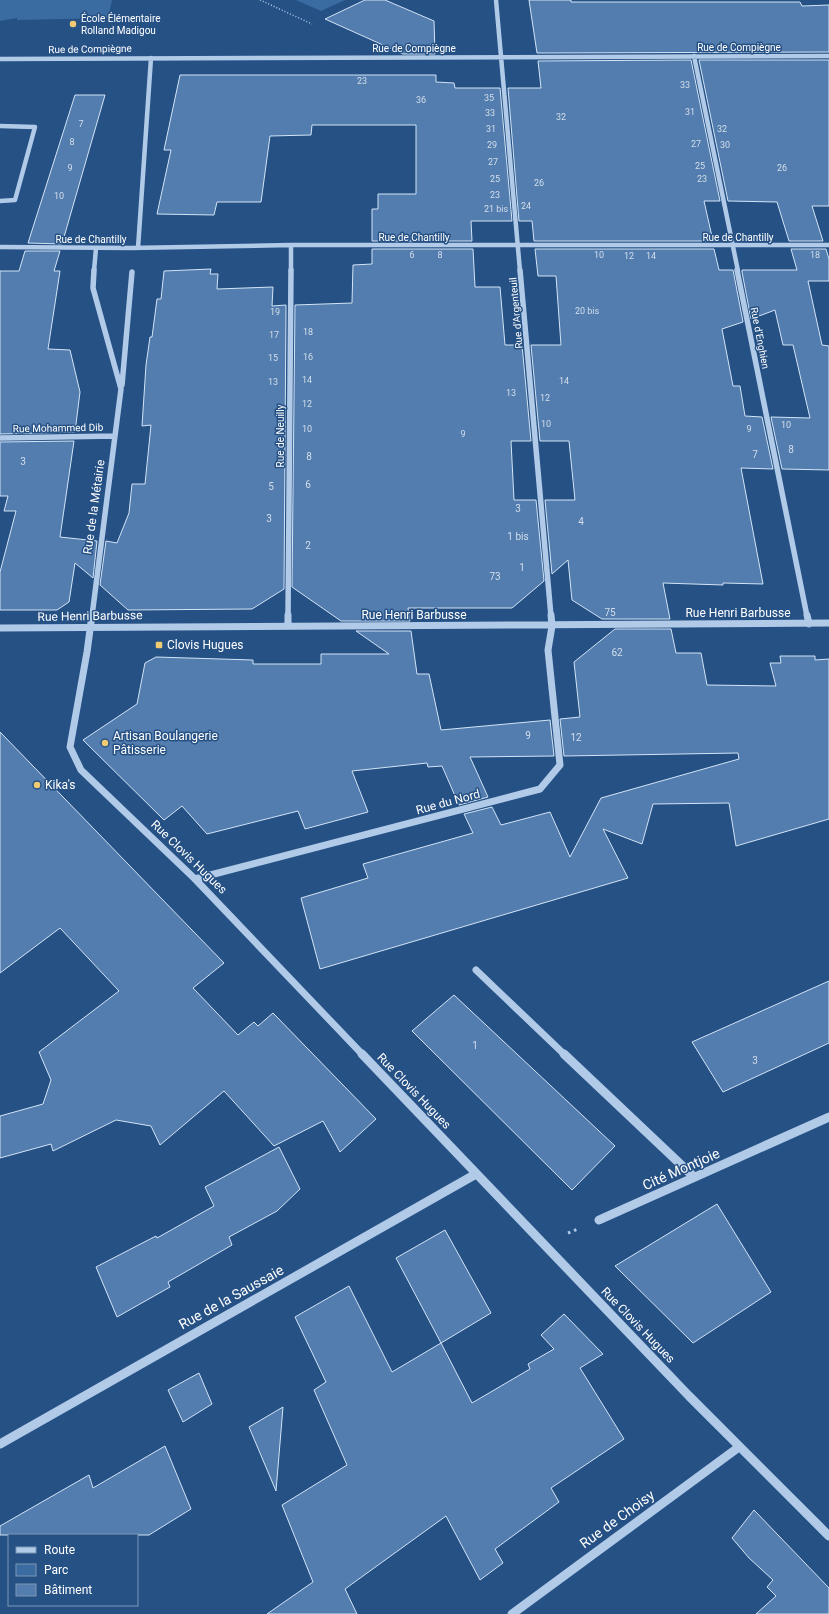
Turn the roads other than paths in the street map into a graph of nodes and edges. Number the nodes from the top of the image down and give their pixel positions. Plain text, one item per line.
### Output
1 (496, 0) edge
2 (694, 56) junction
3 (829, 56) edge
4 (501, 57) junction
5 (150, 58) junction
6 (0, 59) edge
7 (0, 126) edge
8 (0, 201) edge
9 (291, 245) junction
10 (829, 245) edge
11 (519, 246) junction
12 (732, 246) junction
13 (0, 247) edge
14 (96, 248) junction
15 (138, 248) junction
16 (132, 272) dead end
17 (121, 389) junction
18 (115, 436) junction
19 (0, 438) edge
20 (829, 623) edge
21 (809, 624) junction
22 (288, 626) junction
23 (552, 626) junction
24 (0, 628) edge
25 (89, 628) junction
26 (195, 879) junction
27 (476, 970) dead end
28 (829, 1117) edge
29 (476, 1174) junction
30 (694, 1177) junction
31 (599, 1220) road end
32 (0, 1444) edge
33 (739, 1447) junction
34 (829, 1536) edge
35 (512, 1614) edge

1 - 4 street, Rue d'Argenteuil
2 - 3 street, Rue de Compiègne
2 - 4 street, Rue de Compiègne
2 - 12 street, Rue d'Enghien
4 - 5 street, Rue de Compiègne
4 - 11 street, Rue d'Argenteuil
5 - 6 street, Rue de Compiègne
5 - 15 street
7 - 8 street
9 - 11 street, Rue de Chantilly
9 - 15 street, Rue de Chantilly
9 - 22 street, Rue de Neuilly
10 - 12 street, Rue de Chantilly
11 - 12 street, Rue de Chantilly
11 - 23 street, Rue d'Argenteuil
12 - 21 street, Rue d'Enghien
13 - 14 street, Rue de Chantilly
14 - 15 street, Rue de Chantilly
14 - 17 street, Rue de la Métairie
16 - 17 street, Rue de la Métairie
17 - 18 street, Rue de la Métairie
18 - 19 street, Rue Mohammed Dib
18 - 25 street, Rue de la Métairie
20 - 21 street, Rue Henri Barbusse
21 - 23 street, Rue Henri Barbusse
22 - 23 street, Rue Henri Barbusse
22 - 25 street, Rue Henri Barbusse
23 - 26 street, Rue du Nord
24 - 25 street, Rue Henri Barbusse
25 - 26 street, Rue Clovis Hugues
26 - 29 street, Rue Clovis Hugues
27 - 30 street
28 - 30 street, Cité Montjoie
29 - 32 street, Rue de la Saussaie
29 - 33 street, Rue Clovis Hugues
30 - 31 street, Cité Montjoie
33 - 34 street, Rue Clovis Hugues
33 - 35 street, Rue de Choisy

